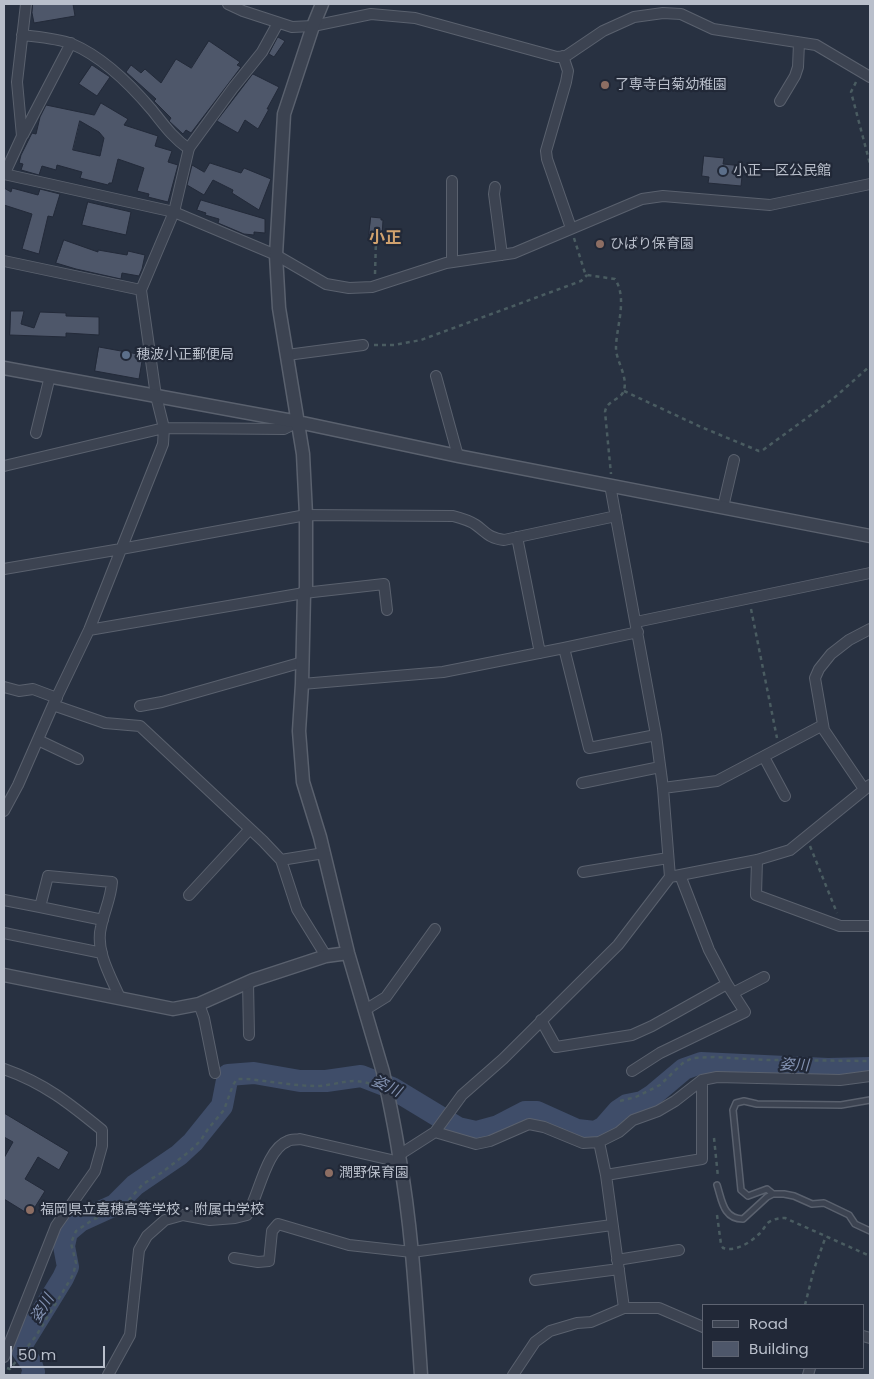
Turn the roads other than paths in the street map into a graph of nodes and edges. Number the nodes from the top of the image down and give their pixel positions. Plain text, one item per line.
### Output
1 (26, 4) edge
2 (228, 4) edge
3 (322, 4) edge
4 (278, 24) junction
5 (313, 26) junction
6 (22, 35) junction
7 (70, 43) junction
8 (799, 43) junction
9 (562, 56) junction
10 (866, 74) edge
11 (780, 101) dead end
12 (22, 136) junction
13 (189, 149) junction
14 (4, 174) edge
15 (452, 181) dead end
16 (870, 184) edge
17 (494, 187) dead end
18 (174, 212) junction
19 (571, 228) junction
20 (276, 255) junction
21 (502, 255) junction
22 (4, 261) edge
23 (452, 261) junction
24 (141, 290) junction
25 (363, 345) road end
26 (287, 355) junction
27 (4, 368) edge
28 (50, 376) junction
29 (436, 376) dead end
30 (156, 396) junction
31 (298, 422) junction
32 (164, 428) junction
33 (36, 433) dead end
34 (458, 456) junction
35 (734, 460) dead end
36 (4, 466) edge
37 (611, 485) junction
38 (723, 507) junction
39 (306, 515) junction
40 (616, 516) junction
41 (870, 536) edge
42 (517, 538) junction
43 (121, 549) junction
44 (4, 569) edge
45 (870, 573) edge
46 (304, 593) junction
47 (387, 610) dead end
48 (637, 627) junction
49 (870, 629) edge
50 (89, 630) junction
51 (564, 648) junction
52 (540, 653) junction
53 (303, 662) junction
54 (302, 684) junction
55 (4, 687) edge
56 (55, 701) junction
57 (140, 706) dead end
58 (823, 725) junction
59 (656, 735) junction
60 (38, 740) junction
61 (764, 758) junction
62 (78, 759) dead end
63 (660, 767) junction
64 (582, 783) dead end
65 (867, 787) edge
66 (663, 788) junction
67 (785, 796) dead end
68 (4, 811) edge
69 (250, 829) junction
70 (324, 853) junction
71 (668, 858) junction
72 (281, 860) junction
73 (757, 860) junction
74 (583, 872) dead end
75 (675, 876) junction
76 (189, 895) dead end
77 (4, 900) edge
78 (40, 907) junction
79 (103, 920) junction
80 (870, 926) edge
81 (435, 929) dead end
82 (4, 933) edge
83 (102, 953) junction
84 (348, 953) junction
85 (326, 956) junction
86 (4, 975) edge
87 (764, 978) dead end
88 (248, 982) junction
89 (730, 988) junction
90 (120, 998) junction
91 (199, 1004) junction
92 (365, 1010) junction
93 (541, 1020) junction
94 (249, 1035) dead end
95 (4, 1069) edge
96 (632, 1071) dead end
97 (216, 1073) dead end
98 (870, 1076) edge
99 (702, 1080) junction
100 (870, 1100) edge
101 (435, 1132) junction
102 (599, 1142) junction
103 (400, 1158) junction
104 (606, 1175) junction
105 (717, 1185) dead end
106 (772, 1194) junction
107 (612, 1225) junction
108 (870, 1231) edge
109 (679, 1250) dead end
110 (412, 1252) junction
111 (234, 1258) dead end
112 (618, 1264) junction
113 (535, 1280) dead end
114 (624, 1308) junction
115 (702, 1327) edge
116 (4, 1357) edge
117 (108, 1375) edge
118 (421, 1375) edge
119 (514, 1375) edge

1 - 6 street
2 - 4 street
3 - 5 street
4 - 5 street
4 - 13 street
5 - 9 street
5 - 20 street
6 - 7 street
6 - 12 street
7 - 12 street
7 - 13 street
8 - 9 street
8 - 10 street
8 - 11 street
9 - 19 street
12 - 14 street
13 - 18 street
14 - 18 street
15 - 23 street
16 - 19 street
17 - 21 street
18 - 20 street
18 - 24 street
19 - 21 street
20 - 23 street
20 - 26 street
21 - 23 street
22 - 24 street
24 - 30 street
25 - 26 street
26 - 31 street
27 - 28 street
28 - 30 street
28 - 33 street
29 - 34 street
30 - 31 street
30 - 32 street
31 - 32 street
31 - 34 street
31 - 39 street
32 - 36 street
32 - 43 street
34 - 37 street
35 - 38 street
37 - 38 street
37 - 40 street
38 - 41 street
39 - 42 street
39 - 43 street
39 - 46 street
40 - 42 street
40 - 48 street
42 - 52 street
43 - 44 street
43 - 50 street
45 - 48 street
46 - 47 street
46 - 50 street
46 - 53 street
48 - 51 street
48 - 59 street
49 - 58 street
50 - 56 street
51 - 52 street
51 - 59 street
52 - 54 street
53 - 54 street
53 - 57 street
54 - 70 street
55 - 56 street
56 - 60 street
56 - 69 street
58 - 61 street
58 - 65 street
59 - 63 street
60 - 62 street
60 - 68 street
61 - 66 street
61 - 67 street
63 - 64 street
63 - 66 street
65 - 73 street
66 - 71 street
69 - 72 street
69 - 76 street
70 - 72 street
70 - 84 street
71 - 74 street
71 - 75 street
72 - 85 street
73 - 75 street
73 - 80 street
75 - 89 street
75 - 93 street
77 - 78 street
78 - 79 street
78 - 79 street
79 - 83 street
81 - 92 street
82 - 83 street
83 - 90 street
84 - 85 street
84 - 92 street
85 - 88 street
86 - 90 street
87 - 89 street
88 - 91 street
88 - 94 street
89 - 93 street
89 - 96 street
90 - 91 street
91 - 97 street
92 - 103 street
93 - 101 street
95 - 116 street
98 - 99 street
99 - 102 street
99 - 104 street
100 - 106 lane
101 - 102 street
101 - 103 street
102 - 104 street
103 - 110 street
103 - 117 street
104 - 107 street
105 - 106 lane
106 - 108 lane
107 - 110 street
107 - 112 street
109 - 112 street
110 - 111 street
110 - 118 street
112 - 113 street
112 - 114 street
114 - 115 street
114 - 119 street

